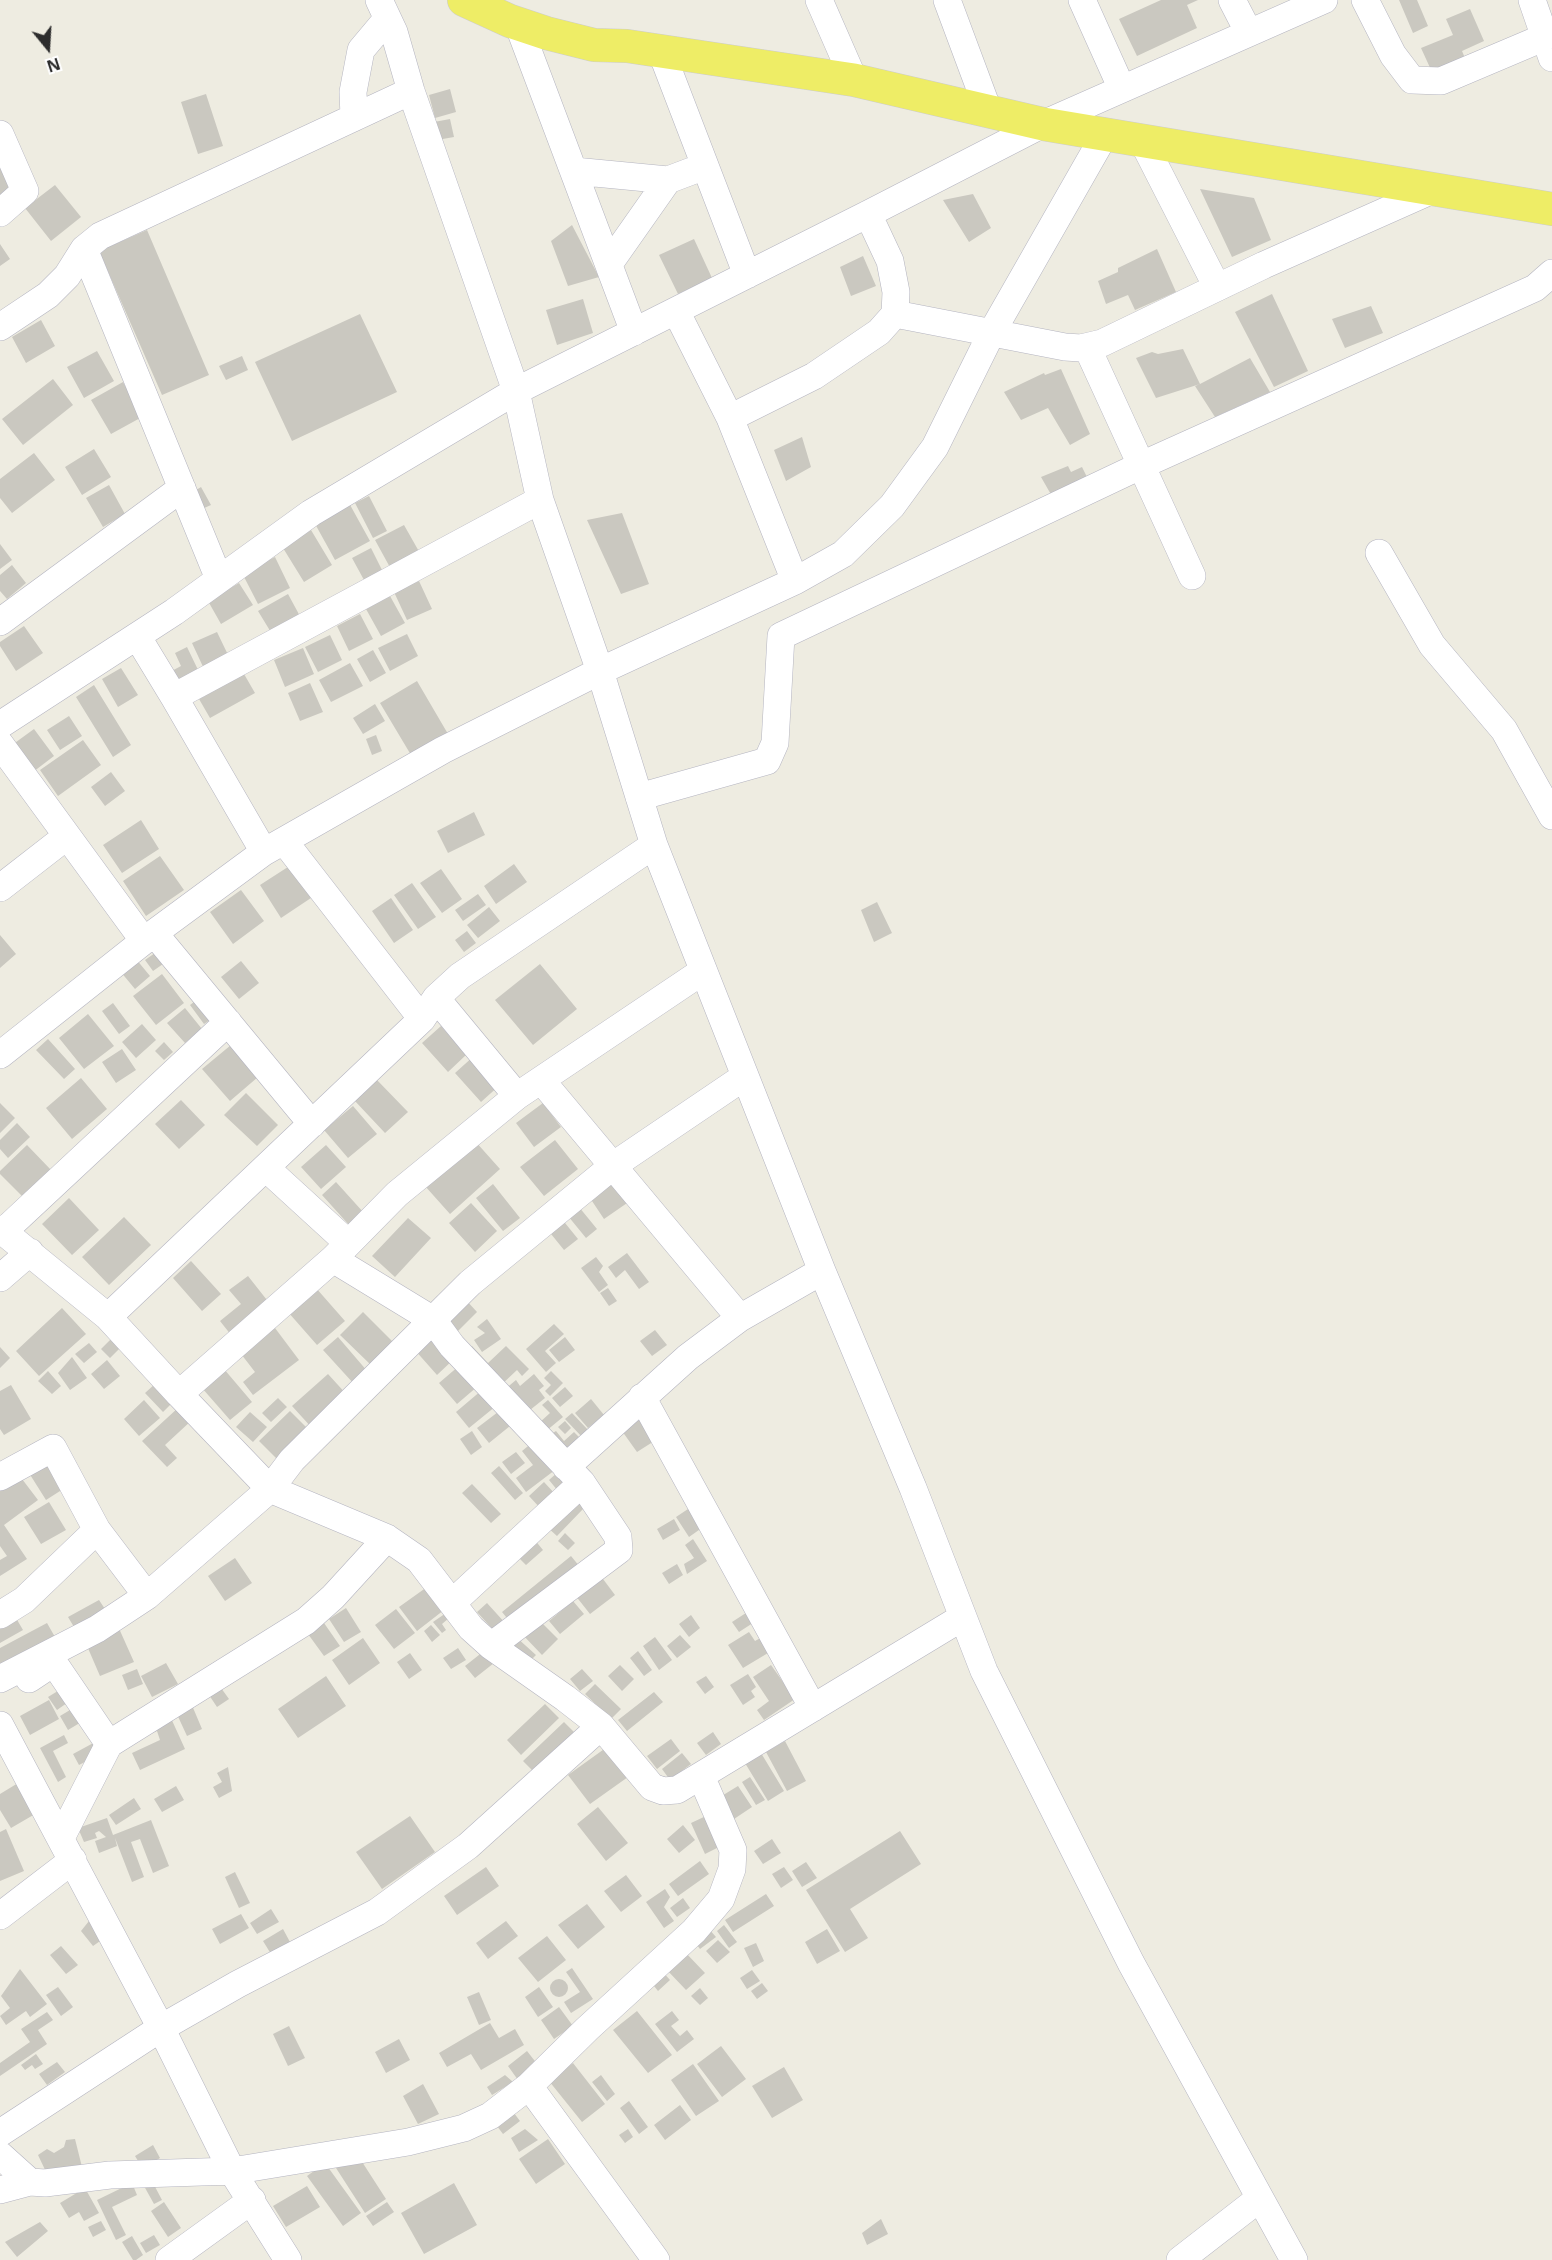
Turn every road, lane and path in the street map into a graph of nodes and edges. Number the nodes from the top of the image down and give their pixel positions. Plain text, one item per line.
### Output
1 (464, 0) edge
2 (819, 0) edge
3 (947, 0) edge
4 (1082, 0) edge
5 (1232, 0) edge
6 (1324, 0) edge
7 (1365, 0) edge
8 (1532, 0) edge
9 (507, 6) edge
10 (383, 9) edge
11 (1249, 33) junction
12 (1550, 43) edge
13 (661, 51) junction
14 (854, 80) junction
15 (1122, 89) junction
16 (411, 91) junction
17 (988, 110) junction
18 (354, 117) junction
19 (1043, 124) junction
20 (0, 134) edge
21 (1105, 134) junction
22 (1142, 140) junction
23 (705, 166) junction
24 (574, 171) junction
25 (668, 180) junction
26 (1435, 189) junction
27 (1552, 209) edge
28 (0, 213) edge
29 (868, 214) junction
30 (84, 249) junction
31 (609, 264) junction
32 (1552, 273) edge
33 (747, 275) junction
34 (1217, 287) junction
35 (676, 311) junction
36 (895, 314) junction
37 (0, 327) edge
38 (634, 332) junction
39 (992, 332) junction
40 (1087, 347) junction
41 (516, 391) junction
42 (730, 418) junction
43 (1142, 465) junction
44 (182, 488) junction
45 (540, 500) junction
46 (1379, 553) dead end
47 (1192, 576) dead end
48 (219, 579) junction
49 (795, 581) junction
50 (0, 622) edge
51 (137, 636) junction
52 (600, 671) junction
53 (174, 697) junction
54 (0, 725) edge
55 (0, 744) edge
56 (639, 797) junction
57 (1552, 816) edge
58 (68, 836) junction
59 (274, 846) junction
60 (654, 846) junction
61 (0, 888) edge
62 (149, 937) junction
63 (703, 971) junction
64 (429, 1008) junction
65 (228, 1022) junction
66 (0, 1055) edge
67 (744, 1077) junction
68 (541, 1080) junction
69 (517, 1096) junction
70 (312, 1124) junction
71 (614, 1165) junction
72 (266, 1168) junction
73 (1, 1230) edge
74 (340, 1251) junction
75 (30, 1252) junction
76 (822, 1272) junction
77 (0, 1278) edge
78 (108, 1317) junction
79 (740, 1318) junction
80 (433, 1320) junction
81 (179, 1394) junction
82 (642, 1397) junction
83 (574, 1475) junction
84 (0, 1478) edge
85 (270, 1489) junction
86 (97, 1530) junction
87 (387, 1538) junction
88 (147, 1596) junction
89 (452, 1603) junction
90 (0, 1616) edge
91 (963, 1617) junction
92 (490, 1646) junction
93 (0, 1679) edge
94 (0, 1698) edge
95 (813, 1708) junction
96 (0, 1725) edge
97 (601, 1726) junction
98 (109, 1743) junction
99 (701, 1776) junction
100 (67, 1849) junction
101 (0, 1916) edge
102 (161, 2028) junction
103 (529, 2086) junction
104 (0, 2133) edge
105 (0, 2155) edge
106 (232, 2171) junction
107 (30, 2182) junction
108 (0, 2190) edge
109 (1260, 2198) junction
110 (252, 2200) junction
111 (169, 2260) edge
112 (288, 2260) edge
113 (656, 2260) edge
114 (1179, 2260) edge
115 (1294, 2260) edge

1 - 9 main road
2 - 14 street
3 - 17 street
4 - 15 street
5 - 11 street
6 - 11 street
7 - 12 street
8 - 12 street
9 - 13 main road
9 - 24 street
10 - 16 street
10 - 18 street
11 - 15 street
13 - 14 main road
13 - 23 street
14 - 17 main road
15 - 19 street
16 - 18 street
16 - 41 street
17 - 19 main road
18 - 30 street
19 - 21 main road
19 - 29 street
20 - 28 street
21 - 22 main road
21 - 39 street
22 - 26 main road
22 - 34 street
23 - 25 street
23 - 33 street
24 - 25 street
24 - 31 street
25 - 31 street
26 - 27 main road
26 - 34 street
29 - 33 street
29 - 36 street
30 - 37 street
30 - 44 street
31 - 38 street
32 - 43 street
33 - 35 street
34 - 40 street
35 - 38 street
35 - 42 street
36 - 39 street
36 - 42 street
38 - 41 street
39 - 40 street
39 - 49 street
40 - 43 street
41 - 45 street
41 - 48 street
42 - 49 street
43 - 47 street
43 - 56 street
44 - 48 street
44 - 50 street
45 - 52 street
45 - 53 street
46 - 57 street
48 - 51 street
49 - 52 street
51 - 53 street
51 - 54 street
52 - 56 street
52 - 59 street
53 - 59 street
55 - 58 street
56 - 60 street
58 - 61 street
58 - 62 street
59 - 62 street
59 - 64 street
60 - 63 street
60 - 64 street
62 - 65 street
62 - 66 street
63 - 67 street
63 - 68 street
64 - 69 street
64 - 70 street
65 - 70 street
65 - 73 street
67 - 71 street
67 - 76 street
68 - 69 street
68 - 71 street
69 - 74 street
70 - 72 street
71 - 79 street
71 - 80 street
72 - 74 street
72 - 78 street
73 - 75 street
74 - 80 street
74 - 81 street
75 - 77 street
75 - 78 street
76 - 79 street
76 - 91 street
78 - 81 street
79 - 82 street
80 - 83 street
80 - 85 street
81 - 85 street
82 - 83 street
82 - 95 street
83 - 89 street
83 - 92 street
84 - 86 street
85 - 87 street
85 - 88 street
86 - 88 street
86 - 90 street
87 - 89 street
87 - 98 street
88 - 93 street
89 - 92 street
91 - 95 street
91 - 109 street
92 - 97 street
94 - 98 street
95 - 99 street
96 - 100 street
97 - 99 street
97 - 102 street
98 - 100 street
99 - 103 street
100 - 101 street
100 - 102 street
102 - 104 street
102 - 106 street
103 - 106 street
103 - 113 street
105 - 107 street
106 - 107 street
106 - 110 street
107 - 108 street
109 - 114 street
109 - 115 street
110 - 111 street
110 - 112 street

